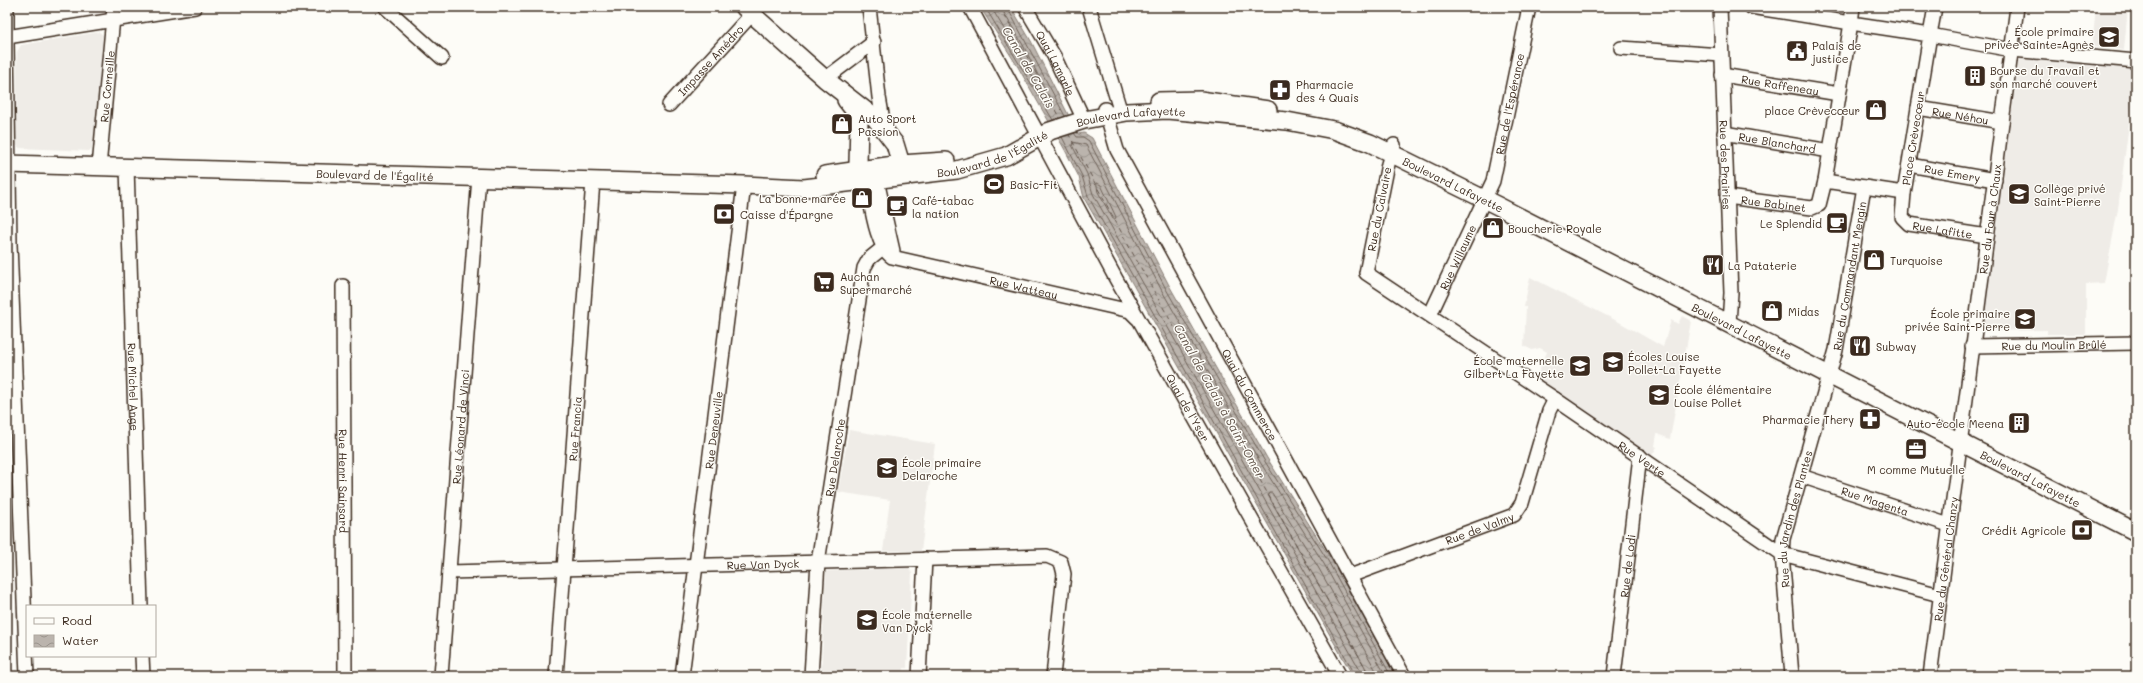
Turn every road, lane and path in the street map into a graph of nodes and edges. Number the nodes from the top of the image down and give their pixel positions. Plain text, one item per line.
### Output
1 (7, 7) edge
2 (114, 7) edge
3 (195, 7) edge
4 (385, 7) edge
5 (869, 7) edge
6 (970, 7) edge
7 (1025, 7) edge
8 (1089, 7) edge
9 (1529, 7) edge
10 (1720, 7) edge
11 (1751, 7) edge
12 (1853, 7) edge
13 (1935, 7) edge
14 (2017, 7) edge
15 (748, 10) edge
16 (112, 21) junction
17 (1851, 23) junction
18 (7, 28) edge
19 (1930, 36) junction
20 (7, 37) edge
21 (7, 41) edge
22 (874, 42) junction
23 (1620, 48) dead end
24 (2012, 50) junction
25 (1721, 55) junction
26 (442, 58) dead end
27 (2136, 61) edge
28 (1722, 76) junction
29 (829, 82) junction
30 (1839, 94) junction
31 (669, 105) dead end
32 (1918, 108) junction
33 (1112, 111) junction
34 (1084, 120) junction
35 (2002, 122) junction
36 (1724, 133) junction
37 (889, 135) junction
38 (1038, 137) junction
39 (1393, 149) junction
40 (1830, 151) junction
41 (7, 164) edge
42 (1909, 165) junction
43 (99, 167) junction
44 (127, 167) junction
45 (876, 172) junction
46 (479, 177) junction
47 (594, 180) junction
48 (1825, 180) junction
49 (1995, 180) junction
50 (744, 185) junction
51 (1864, 187) junction
52 (1904, 193) junction
53 (1487, 195) junction
54 (1727, 196) junction
55 (1987, 236) junction
56 (8, 244) edge
57 (886, 245) junction
58 (1366, 273) joint
59 (343, 286) dead end
60 (1430, 315) junction
61 (1730, 318) junction
62 (1138, 319) junction
63 (2136, 343) edge
64 (1972, 346) junction
65 (1831, 370) junction
66 (1555, 399) junction
67 (1960, 436) junction
68 (1640, 456) junction
69 (1801, 476) junction
70 (2136, 522) edge
71 (1949, 525) junction
72 (2136, 532) edge
73 (1782, 554) junction
74 (925, 559) junction
75 (818, 562) junction
76 (695, 565) junction
77 (565, 569) junction
78 (449, 572) junction
79 (1350, 576) junction
80 (1940, 595) junction
81 (141, 605) edge
82 (26, 653) edge
83 (26, 657) edge
84 (142, 657) edge
85 (27, 676) edge
86 (143, 676) edge
87 (345, 676) edge
88 (441, 676) edge
89 (556, 676) edge
90 (682, 676) edge
91 (811, 676) edge
92 (919, 676) edge
93 (1053, 676) edge
94 (1340, 676) edge
95 (1404, 676) edge
96 (1614, 676) edge
97 (1792, 676) edge
98 (1930, 676) edge

1 - 18 street
2 - 16 street, Rue Corneille
3 - 16 street
4 - 26 street
5 - 22 street
6 - 38 street, Quai de l'Yser
7 - 34 street, Quai Lamarle
8 - 33 street, Quai du Commerce
9 - 53 street, Rue de l'Espérance
10 - 25 street, Rue des Prairies
11 - 17 street
12 - 17 street
13 - 19 street, Place Crèvecœur
14 - 24 street, Rue du Four à Chaux
15 - 29 main road
15 - 31 street, Impasse Amédro
16 - 20 street
16 - 43 street, Rue Corneille
17 - 19 street
17 - 30 street
19 - 24 street
19 - 32 street, Place Crèvecœur
21 - 41 street
22 - 29 street
22 - 37 street
23 - 25 street
24 - 27 street
24 - 35 street, Rue du Four à Chaux
25 - 28 street, Rue des Prairies
28 - 30 street, Rue Raffeneau
28 - 36 street, Rue des Prairies
29 - 37 main road
29 - 45 main road
30 - 40 street
32 - 35 street, Rue Néhou
32 - 42 street, Place Crèvecœur
33 - 34 main road, Boulevard Lafayette
33 - 39 main road, Boulevard Lafayette
33 - 79 street, Quai du Commerce
34 - 38 main road, Boulevard Lafayette
35 - 49 street, Rue du Four à Chaux
36 - 40 street, Rue Blanchard
36 - 54 street, Rue des Prairies
37 - 45 main road
38 - 45 main road, Boulevard de l'Égalité
38 - 45 main road, Boulevard de l'Égalité
38 - 62 street, Quai de l'Yser
39 - 53 main road, Boulevard Lafayette
39 - 58 street, Rue du Calvaire
40 - 48 street
41 - 43 main road, Boulevard de l'Égalité
41 - 56 street
42 - 49 street, Rue Emery
42 - 52 street, Place Crèvecœur
43 - 44 main road, Boulevard de l'Égalité
44 - 46 main road, Boulevard de l'Égalité
44 - 81 street, Rue Michel Ange
45 - 50 main road, Boulevard de l'Égalité
45 - 57 street
46 - 47 main road, Boulevard de l'Égalité
46 - 78 street, Rue Léonard de Vinci
47 - 50 main road, Boulevard de l'Égalité
47 - 77 street, Rue Francia
48 - 51 street, Place Crèvecœur
48 - 54 street, Rue Babinet
49 - 55 street, Rue du Four à Chaux
50 - 76 street, Rue Deneuville
51 - 52 street, Place Crèvecœur
51 - 65 street, Rue du Commandant Mengin
52 - 55 street, Rue Lafitte
53 - 60 street, Rue Willaume
53 - 61 main road, Boulevard Lafayette
54 - 61 street, Rue des Prairies
55 - 64 street, Rue du Four à Chaux
56 - 82 street
57 - 62 street, Rue Watteau
57 - 75 street, Rue Delaroche
58 - 60 street, Rue Verte
59 - 87 street, Rue Henri Sainsard
60 - 66 street, Rue Verte
61 - 65 main road, Boulevard Lafayette
62 - 94 street, Quai de l'Yser
63 - 64 street, Rue du Moulin Brûlé
64 - 67 street, Rue du Four à Chaux
65 - 67 main road, Boulevard Lafayette
65 - 69 street, Rue du Jardin des Plantes
66 - 68 street, Rue Verte
66 - 79 street, Rue de Valmy
67 - 70 main road, Boulevard Lafayette
67 - 71 street, Rue du Général Chanzy
67 - 72 main road, Boulevard Lafayette
68 - 73 street, Rue Verte
68 - 96 street, Rue de Lodi
69 - 71 street, Rue Magenta
69 - 73 street, Rue du Jardin des Plantes
71 - 80 street, Rue du Général Chanzy
73 - 80 street, Rue Verte
73 - 97 street, Rue du Jardin des Plantes
74 - 75 street, Rue Van Dyck
74 - 92 street
74 - 93 street, Rue Van Dyck
75 - 76 street, Rue Van Dyck
75 - 91 street, Rue Delaroche
76 - 77 street, Rue Van Dyck
76 - 90 street, Rue Deneuville
77 - 78 street, Rue Van Dyck
77 - 89 street, Rue Francia
78 - 88 street, Rue Léonard de Vinci
79 - 95 street, Quai du Commerce
80 - 98 street, Rue du Général Chanzy
83 - 85 street
84 - 86 street

